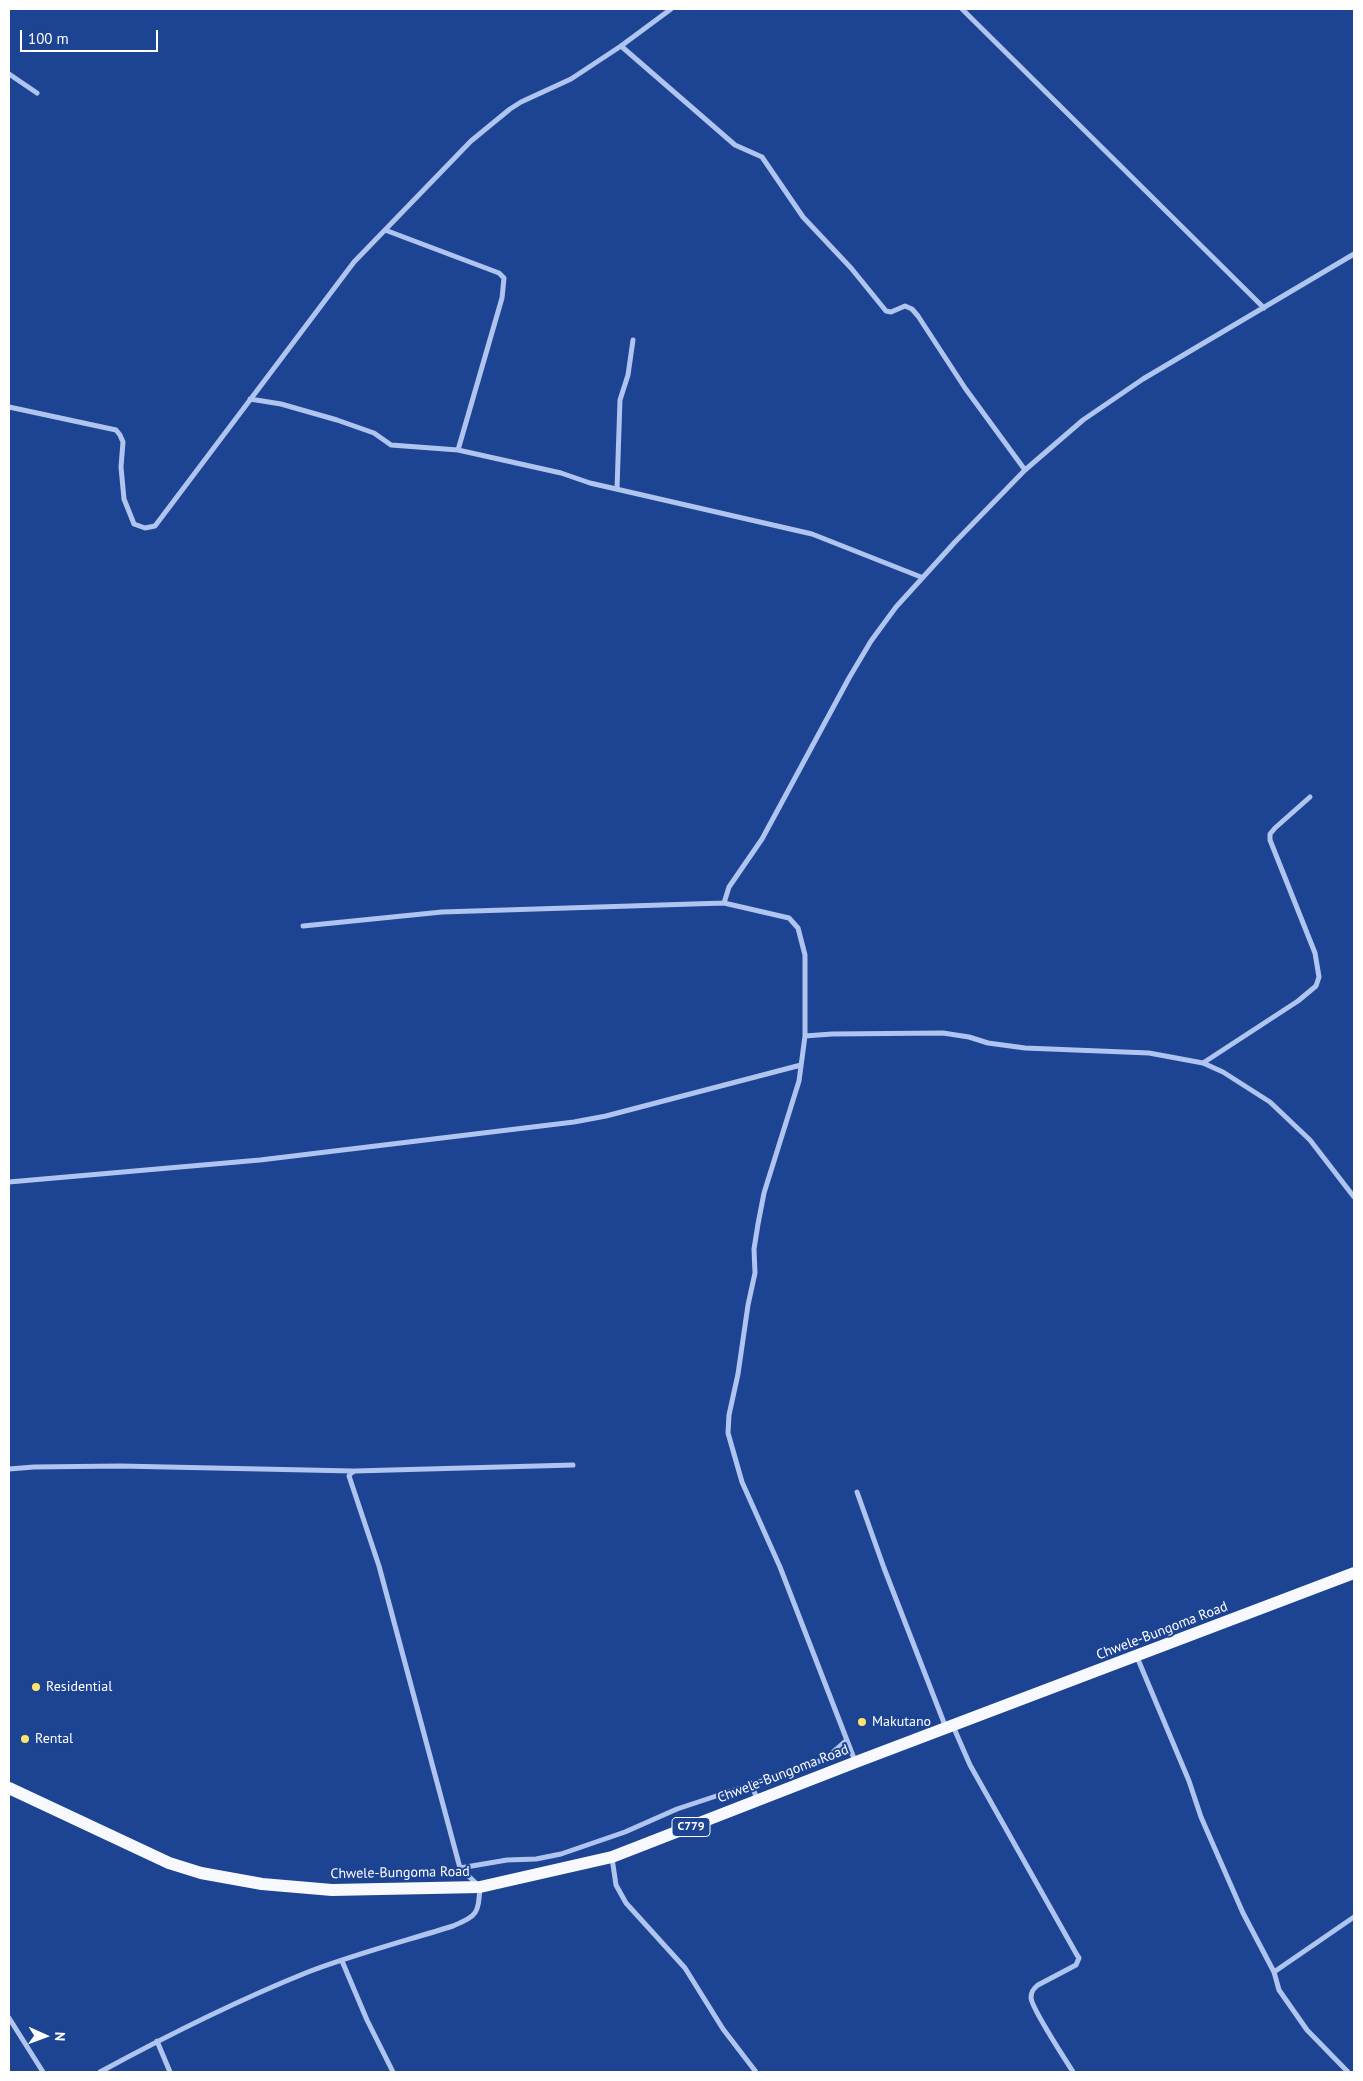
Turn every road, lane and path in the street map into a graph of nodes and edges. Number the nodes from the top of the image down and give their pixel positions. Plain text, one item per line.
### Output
1 (671, 9) edge
2 (962, 9) edge
3 (621, 46) junction
4 (9, 74) edge
5 (36, 93) dead end
6 (385, 230) junction
7 (1353, 257) edge
8 (1264, 308) junction
9 (633, 340) dead end
10 (250, 399) junction
11 (9, 407) edge
12 (458, 450) junction
13 (1025, 470) junction
14 (617, 489) junction
15 (921, 577) junction
16 (1310, 797) dead end
17 (724, 902) junction
18 (303, 926) dead end
19 (805, 1036) junction
20 (1203, 1063) junction
21 (801, 1065) junction
22 (9, 1182) edge
23 (1354, 1197) edge
24 (573, 1465) dead end
25 (9, 1469) edge
26 (355, 1471) junction
27 (857, 1492) dead end
28 (1354, 1573) edge
29 (1137, 1656) junction
30 (950, 1727) junction
31 (847, 1740) junction
32 (856, 1762) junction
33 (751, 1783) junction
34 (9, 1788) edge
35 (758, 1800) junction
36 (612, 1857) junction
37 (460, 1868) junction
38 (480, 1887) junction
39 (1354, 1918) edge
40 (342, 1961) junction
41 (1274, 1972) junction
42 (9, 2018) edge
43 (157, 2041) junction
44 (43, 2072) edge
45 (100, 2072) edge
46 (170, 2072) edge
47 (393, 2072) edge
48 (756, 2072) edge
49 (1073, 2072) edge
50 (1348, 2072) edge

1 - 3 street
2 - 8 street
3 - 6 street
3 - 13 street
4 - 5 street
6 - 10 street
6 - 12 street
7 - 8 street
8 - 13 street
9 - 14 street
10 - 11 street
10 - 12 street
12 - 14 street
13 - 15 street
14 - 15 street
15 - 17 street
16 - 20 street
17 - 18 street
17 - 19 street
19 - 20 street
19 - 21 street
20 - 23 street
21 - 22 street
21 - 31 street
24 - 26 street
25 - 26 street
26 - 37 street
27 - 30 street
28 - 29 main road, Chwele-Bungoma Road / C779
29 - 30 main road, Chwele-Bungoma Road / C779
29 - 41 street
30 - 32 main road, Chwele-Bungoma Road / C779
30 - 49 street
31 - 32 street
31 - 33 street
32 - 35 main road, Chwele-Bungoma Road / C779
33 - 35 street
33 - 37 street
34 - 38 main road, Chwele-Bungoma Road / C779
35 - 36 main road, Chwele-Bungoma Road / C779
36 - 38 main road, Chwele-Bungoma Road / C779
36 - 48 street
37 - 38 street
38 - 40 street
39 - 41 street
40 - 43 street
40 - 47 street
41 - 50 street
42 - 44 street
43 - 45 street
43 - 46 street

